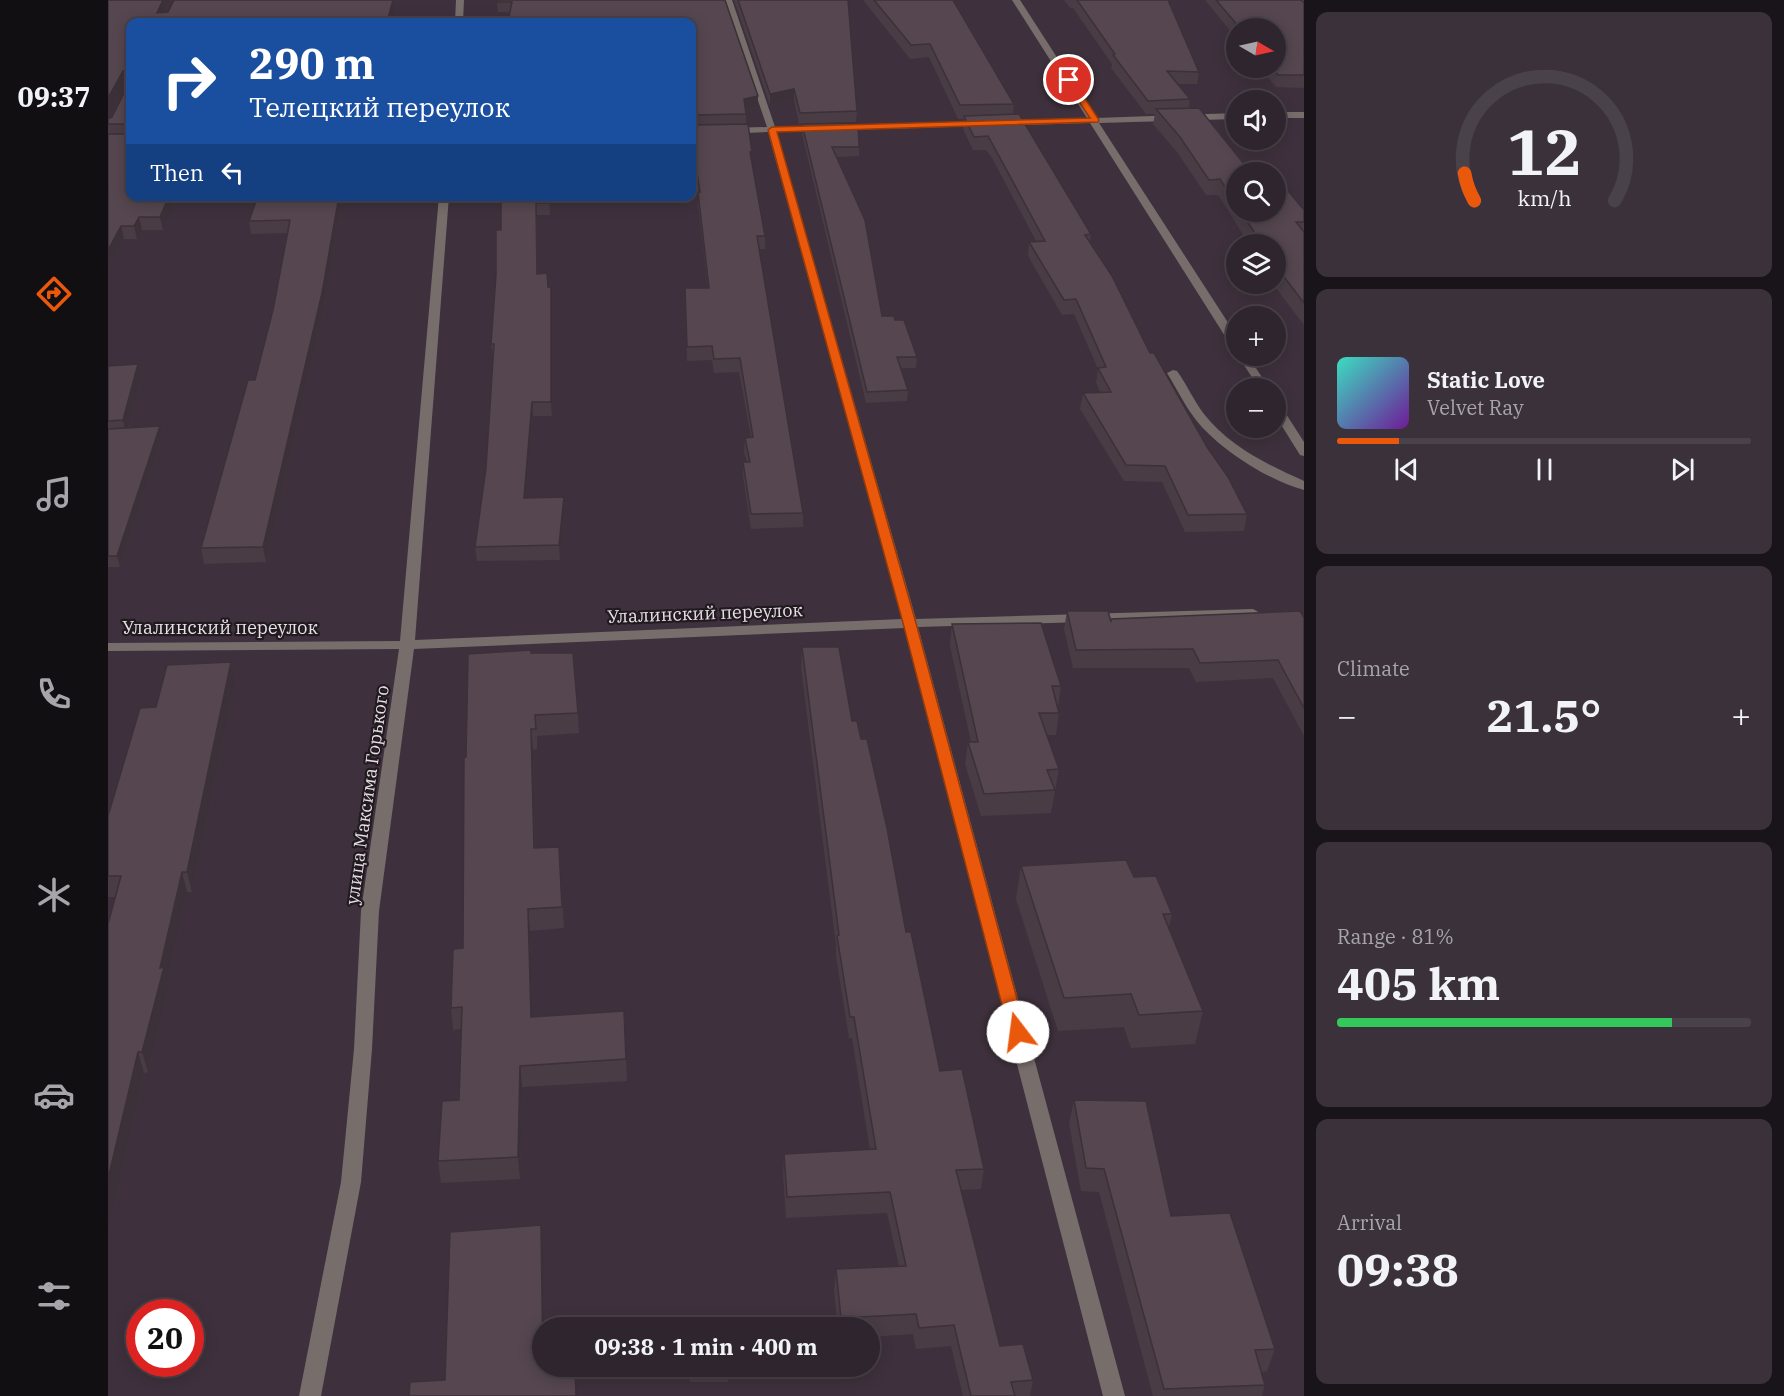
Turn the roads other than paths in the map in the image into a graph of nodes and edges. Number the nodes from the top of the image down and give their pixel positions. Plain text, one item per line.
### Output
1 (460, 0) edge
2 (728, 0) edge
3 (1016, 0) edge
4 (459, 18) edge
5 (1304, 114) edge
6 (1286, 115) edge
7 (1226, 116) edge
8 (1095, 120) junction
9 (772, 130) junction
10 (696, 132) edge
11 (444, 201) edge
12 (1226, 328) edge
13 (1173, 373) dead end
14 (1286, 424) edge
15 (1304, 453) edge
16 (1304, 486) edge
17 (1268, 612) edge
18 (910, 623) junction
19 (407, 645) junction
20 (108, 647) edge
21 (310, 1396) edge
22 (1114, 1396) edge

1 - 4 street
2 - 9 street
3 - 8 street
5 - 6 street
7 - 8 street
8 - 9 street
8 - 12 street
9 - 10 street
9 - 18 street
11 - 19 street, улица Максима Горького
13 - 16 street
14 - 15 street
17 - 18 street, Улалинский переулок
18 - 19 street, Улалинский переулок
18 - 22 street
19 - 20 street, Улалинский переулок
19 - 21 street, улица Максима Горького

